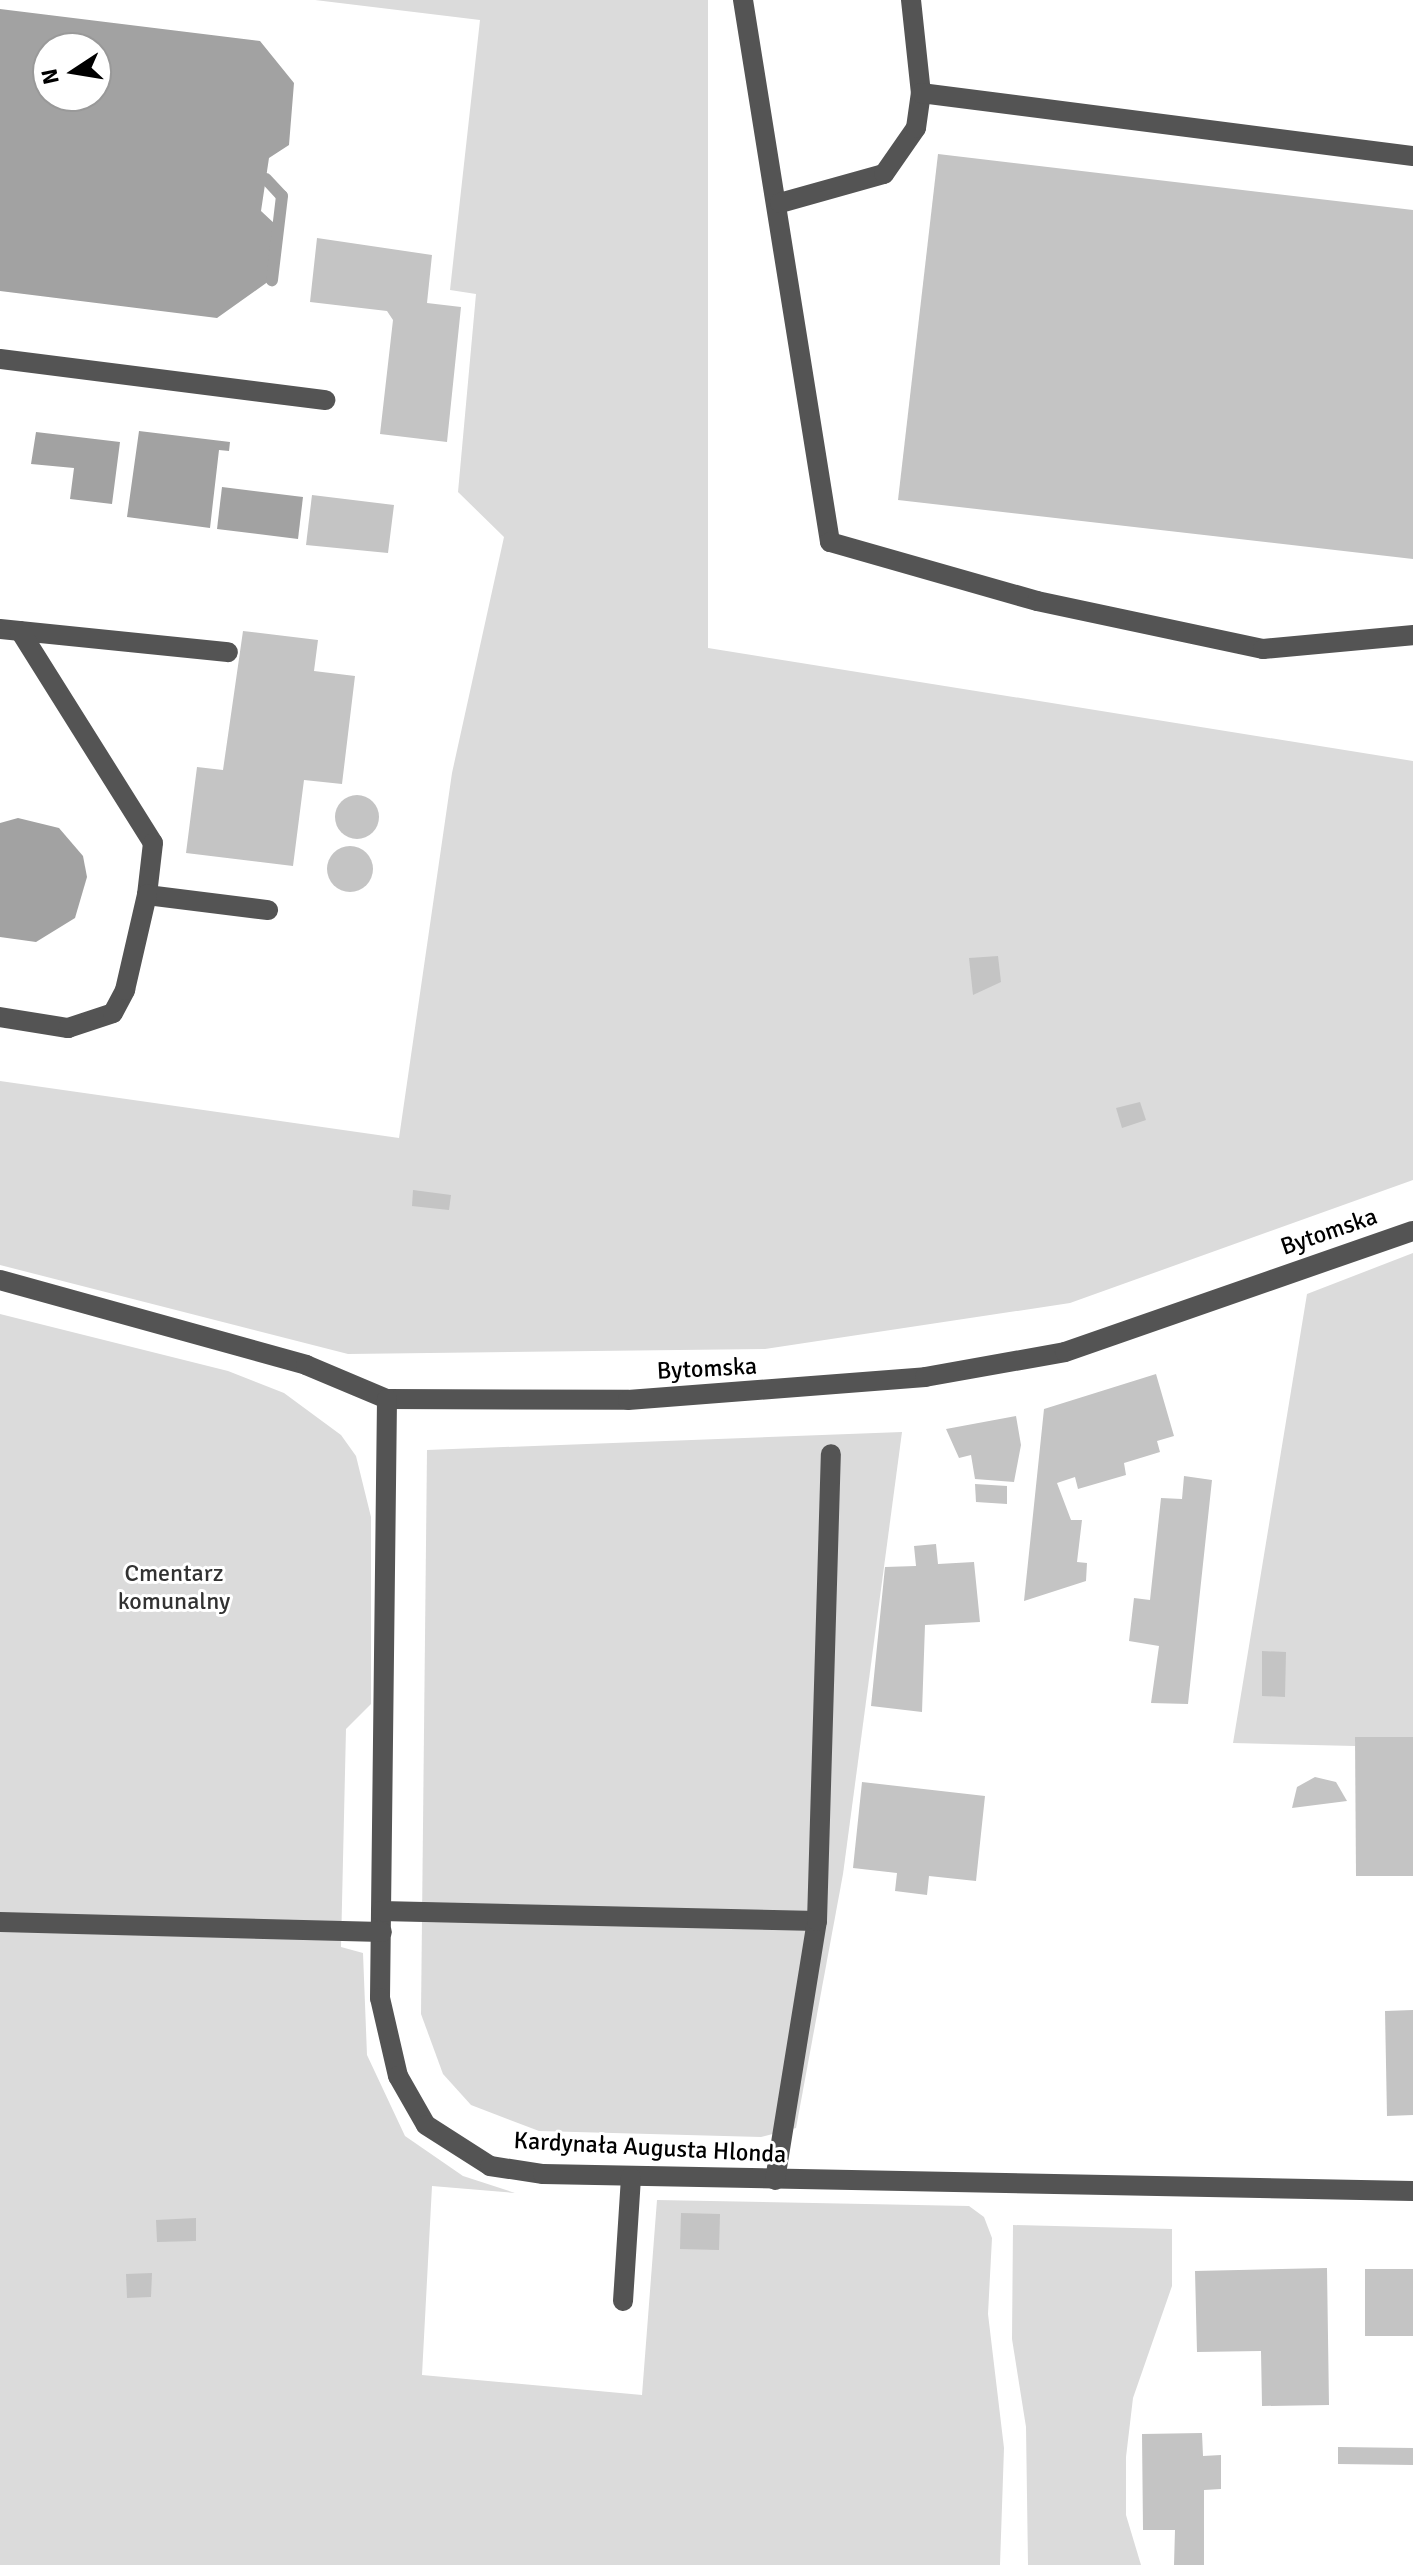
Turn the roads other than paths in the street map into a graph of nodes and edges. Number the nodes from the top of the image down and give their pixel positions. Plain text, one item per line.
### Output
1 (743, 0) edge
2 (911, 0) edge
3 (921, 93) junction
4 (1413, 156) edge
5 (780, 203) junction
6 (0, 359) edge
7 (325, 400) dead end
8 (10, 630) edge
9 (1413, 635) edge
10 (228, 652) dead end
11 (147, 895) junction
12 (268, 910) dead end
13 (0, 1017) edge
14 (1413, 1231) edge
15 (0, 1280) edge
16 (387, 1399) junction
17 (831, 1454) dead end
18 (381, 1911) junction
19 (817, 1921) junction
20 (0, 1922) edge
21 (382, 1932) junction
22 (631, 2177) junction
23 (775, 2180) junction
24 (1413, 2191) edge
25 (623, 2301) dead end

1 - 5 street
2 - 3 street
3 - 4 street
3 - 5 street
5 - 9 street
6 - 7 street
8 - 10 street
8 - 11 street
11 - 12 street
11 - 13 street
14 - 16 street, Bytomska
15 - 16 street, Bytomska
16 - 18 street, Kardynała Augusta Hlonda
17 - 19 street
18 - 19 street
18 - 21 street, Kardynała Augusta Hlonda
19 - 23 street
20 - 21 street
21 - 22 street, Kardynała Augusta Hlonda
22 - 23 street, Kardynała Augusta Hlonda
22 - 25 street
23 - 24 street, Kardynała Augusta Hlonda

